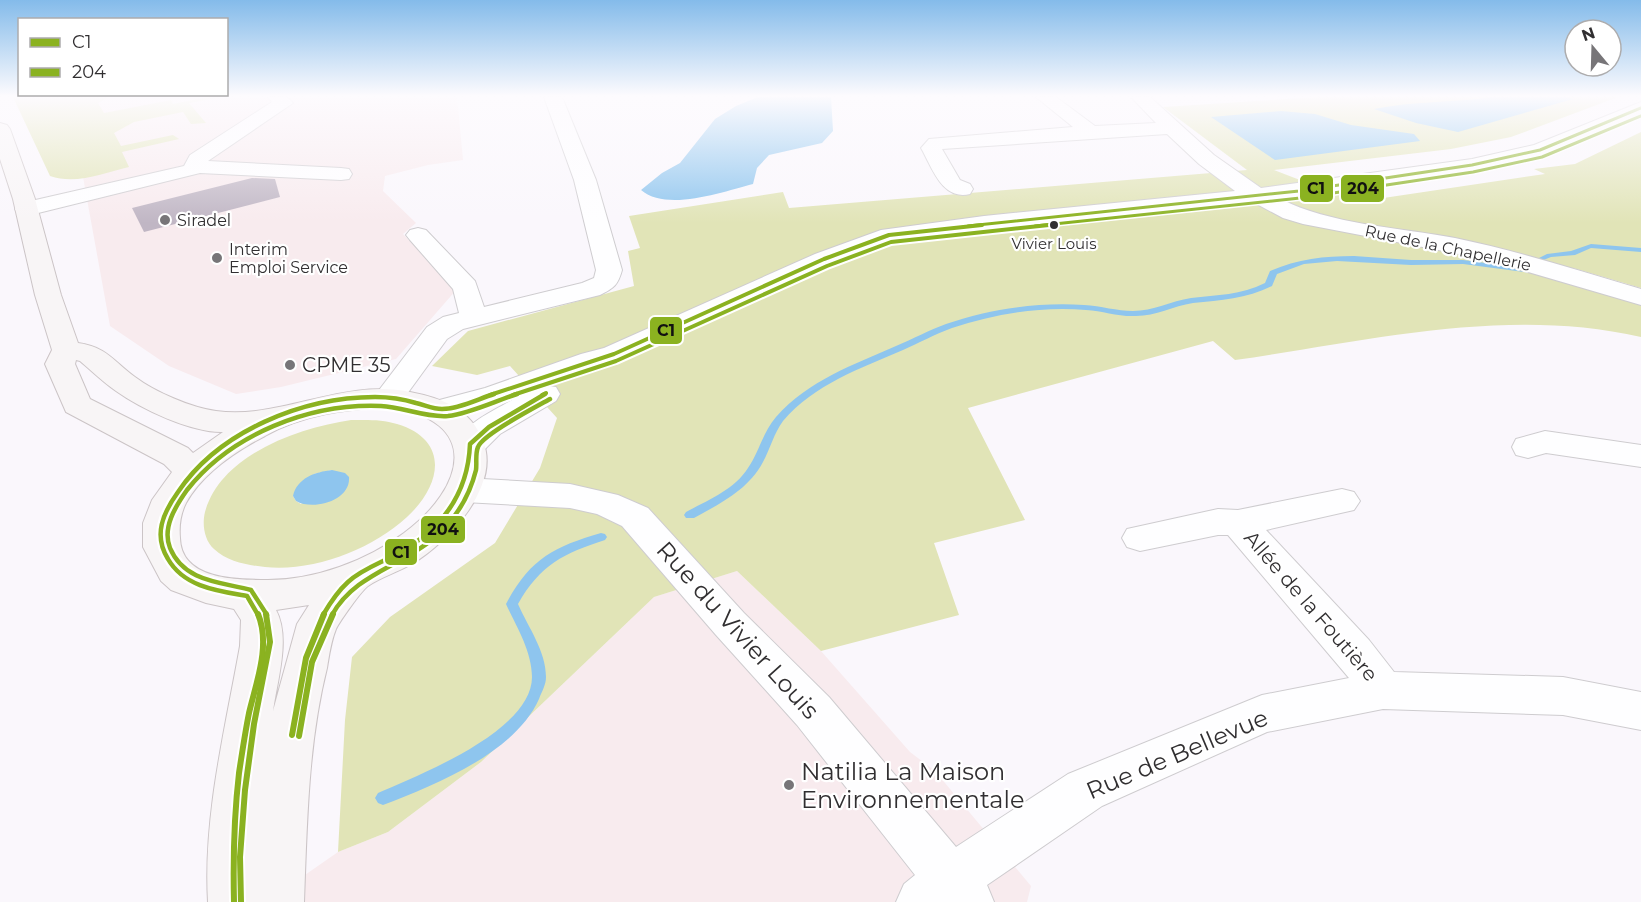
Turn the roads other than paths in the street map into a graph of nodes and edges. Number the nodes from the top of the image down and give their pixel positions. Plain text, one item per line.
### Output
1 (3, 139) edge
2 (227, 139) edge
3 (569, 139) edge
4 (981, 139) edge
5 (1183, 139) edge
6 (1565, 139) edge
7 (195, 164) junction
8 (341, 174) dead end
9 (962, 189) dead end
10 (1256, 196) junction
11 (25, 204) junction
12 (418, 235) dead end
13 (1641, 297) edge
14 (473, 317) junction
15 (66, 350) junction
16 (614, 354) junction
17 (388, 398) junction
18 (439, 410) junction
19 (275, 419) junction
20 (470, 444) junction
21 (1527, 447) dead end
22 (1641, 456) edge
23 (192, 471) junction
24 (464, 490) junction
25 (1342, 501) dead end
26 (1239, 523) junction
27 (1140, 538) dead end
28 (353, 577) junction
29 (247, 596) junction
30 (1383, 690) junction
31 (1641, 711) edge
32 (947, 894) edge
33 (234, 902) edge
34 (278, 902) edge

1 - 11 main road
2 - 7 street
3 - 14 street
4 - 9 street
5 - 10 street, Rue de la Chapellerie
6 - 10 street
7 - 8 street
7 - 11 street
10 - 13 street, Rue de la Chapellerie
10 - 16 street
11 - 15 main road
12 - 14 street
14 - 17 street
15 - 19 main road
15 - 23 main road
16 - 18 street
16 - 20 street
17 - 18 main road
17 - 19 main road
18 - 20 main road
19 - 23 main road
20 - 24 main road
21 - 22 street
23 - 29 main road
24 - 28 main road
24 - 32 street, Rue du Vivier Louis
25 - 26 street, Allée de la Foutière
26 - 27 street, Allée de la Foutière
26 - 30 street, Allée de la Foutière
28 - 29 main road
28 - 34 main road
29 - 33 main road
30 - 31 street, Rue de Bellevue
30 - 32 street, Rue de Bellevue

